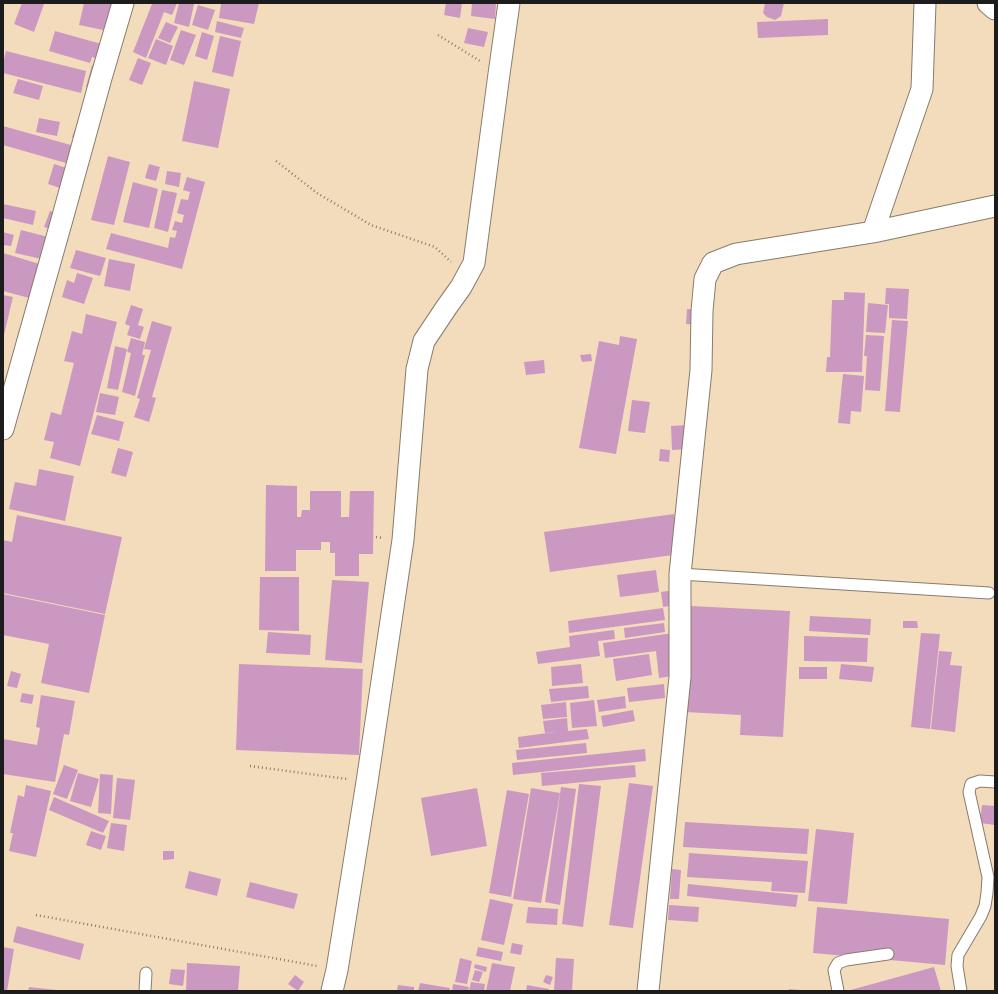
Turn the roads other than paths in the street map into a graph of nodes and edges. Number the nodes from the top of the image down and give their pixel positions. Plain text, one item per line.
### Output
1 (123, 3) edge
2 (509, 3) edge
3 (926, 3) edge
4 (988, 3) edge
5 (995, 9) edge
6 (995, 206) edge
7 (873, 232) junction
8 (3, 426) edge
9 (680, 574) junction
10 (989, 593) dead end
11 (995, 782) edge
12 (888, 954) dead end
13 (146, 973) dead end
14 (145, 991) edge
15 (332, 991) edge
16 (648, 991) edge
17 (838, 991) edge
18 (962, 991) edge

1 - 8 street
2 - 15 street
3 - 7 street
4 - 5 street
6 - 7 street
7 - 9 street
9 - 10 lane
9 - 16 street
11 - 18 lane
12 - 17 lane
13 - 14 lane

